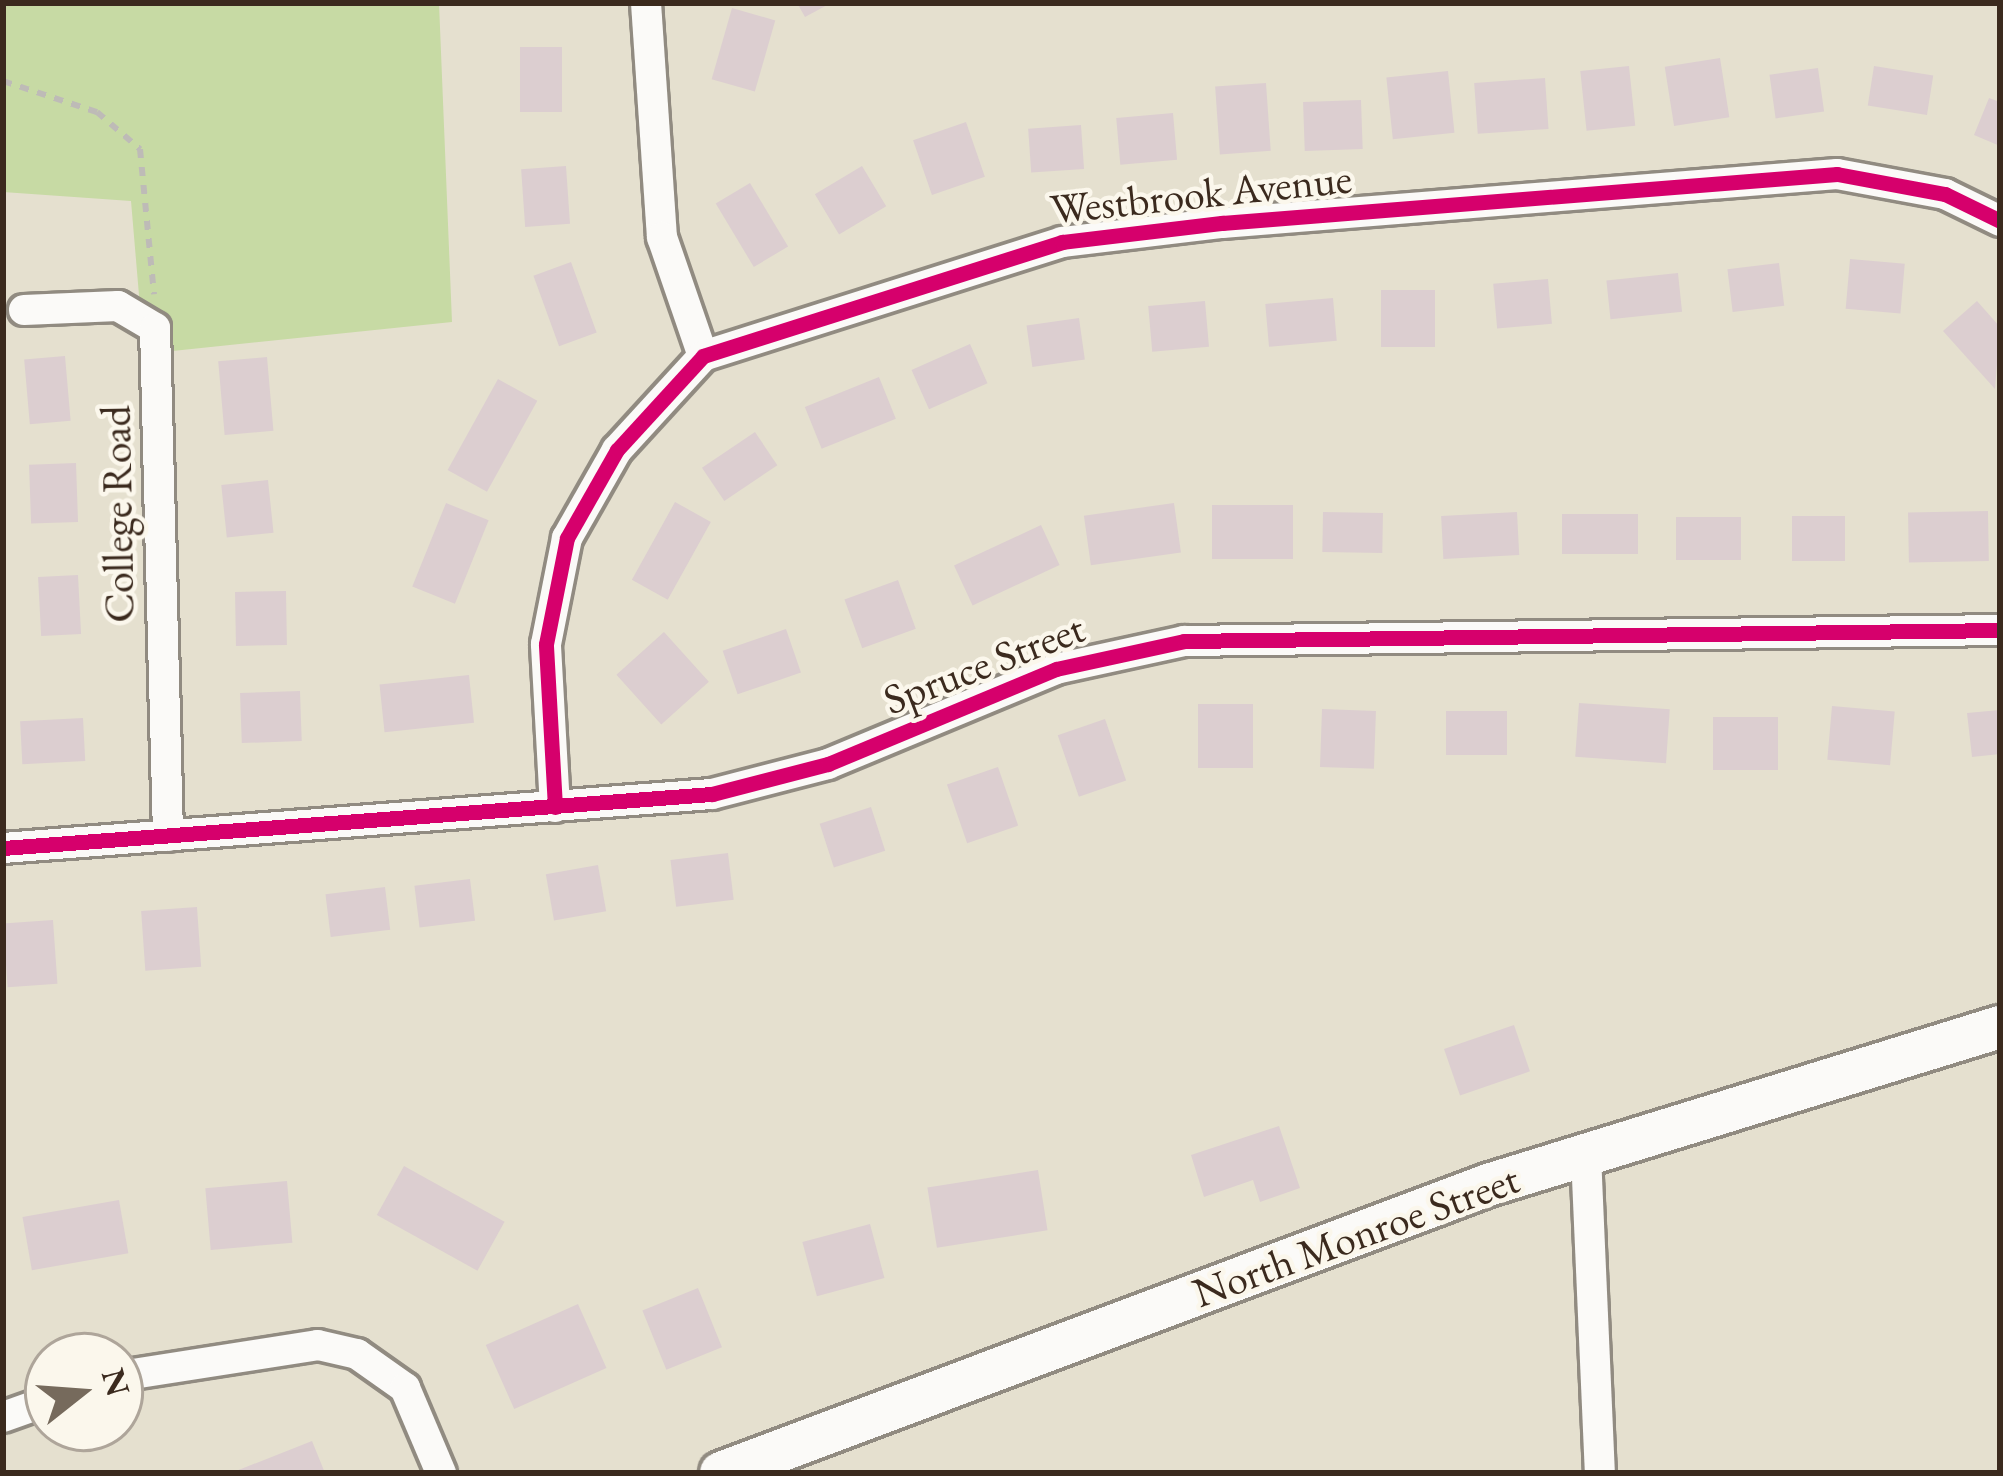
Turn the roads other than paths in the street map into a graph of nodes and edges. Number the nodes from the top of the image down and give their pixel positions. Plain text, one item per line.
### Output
1 (646, 3) edge
2 (2000, 221) edge
3 (24, 310) dead end
4 (703, 356) junction
5 (2000, 630) edge
6 (555, 807) junction
7 (168, 836) junction
8 (3, 848) edge
9 (1998, 1036) edge
10 (1586, 1155) junction
11 (144, 1372) edge
12 (441, 1473) edge
13 (721, 1473) edge
14 (1600, 1473) edge

1 - 4 street
2 - 4 street, Westbrook Avenue
3 - 7 street, College Road
4 - 6 street, Westbrook Avenue
5 - 6 street, Spruce Street
6 - 7 street, Spruce Street
7 - 8 street, Spruce Street
9 - 10 main road, North Monroe Street
10 - 13 main road, North Monroe Street
10 - 14 street
11 - 12 street

